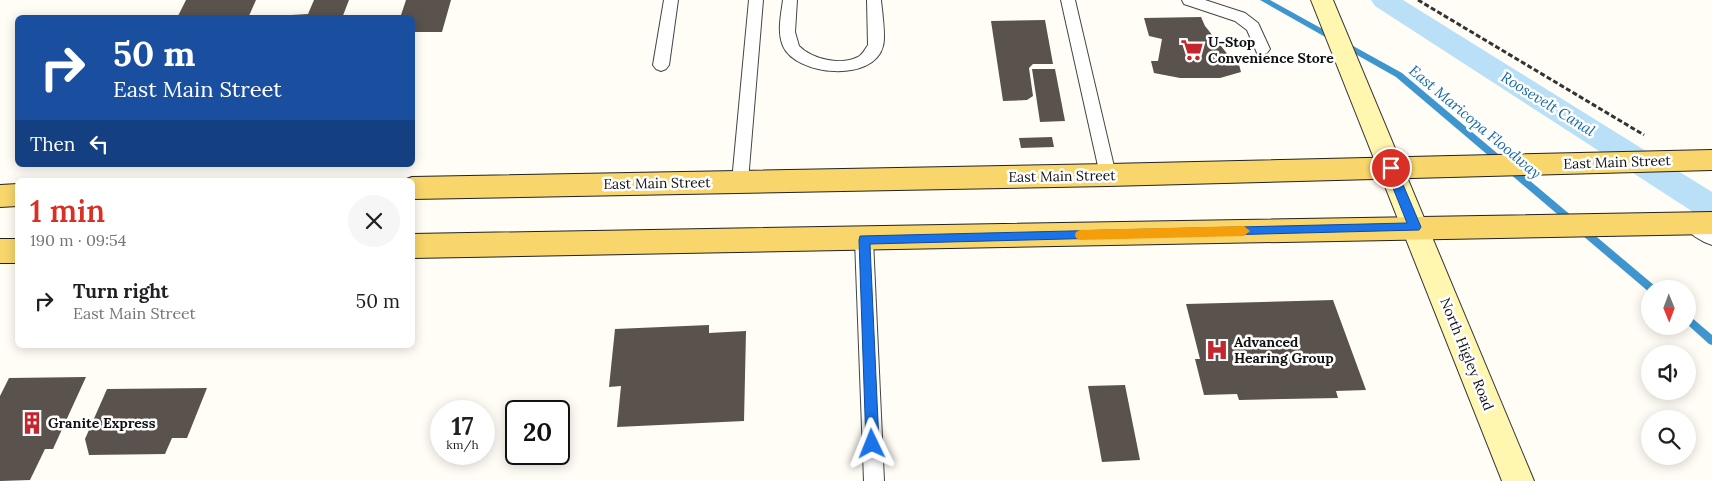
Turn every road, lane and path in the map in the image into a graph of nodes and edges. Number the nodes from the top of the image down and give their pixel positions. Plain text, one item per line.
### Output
1 (672, 0) edge
2 (756, 0) edge
3 (790, 0) edge
4 (874, 0) edge
5 (1068, 0) edge
6 (1189, 0) edge
7 (1322, 0) edge
8 (1418, 0) edge
9 (1262, 49) dead end
10 (661, 65) dead end
11 (1646, 136) dead end
12 (1712, 160) edge
13 (1391, 168) junction
14 (1108, 175) junction
15 (740, 181) junction
16 (415, 188) edge
17 (15, 195) edge
18 (0, 196) edge
19 (1415, 227) junction
20 (1705, 228) edge
21 (864, 240) junction
22 (415, 246) edge
23 (0, 251) edge
24 (15, 251) edge
25 (874, 481) edge
26 (1518, 481) edge

1 - 10 lane
2 - 15 lane
3 - 4 lane
5 - 14 lane
6 - 9 lane
7 - 13 main road, North Higley Road
8 - 11 path
12 - 13 main road, East Main Street
13 - 14 main road, East Main Street
13 - 19 main road, North Higley Road
14 - 15 main road, East Main Street
15 - 16 main road, East Main Street
17 - 18 main road
19 - 20 main road
19 - 21 main road
19 - 26 main road, North Higley Road
21 - 22 main road
21 - 25 lane
23 - 24 main road

